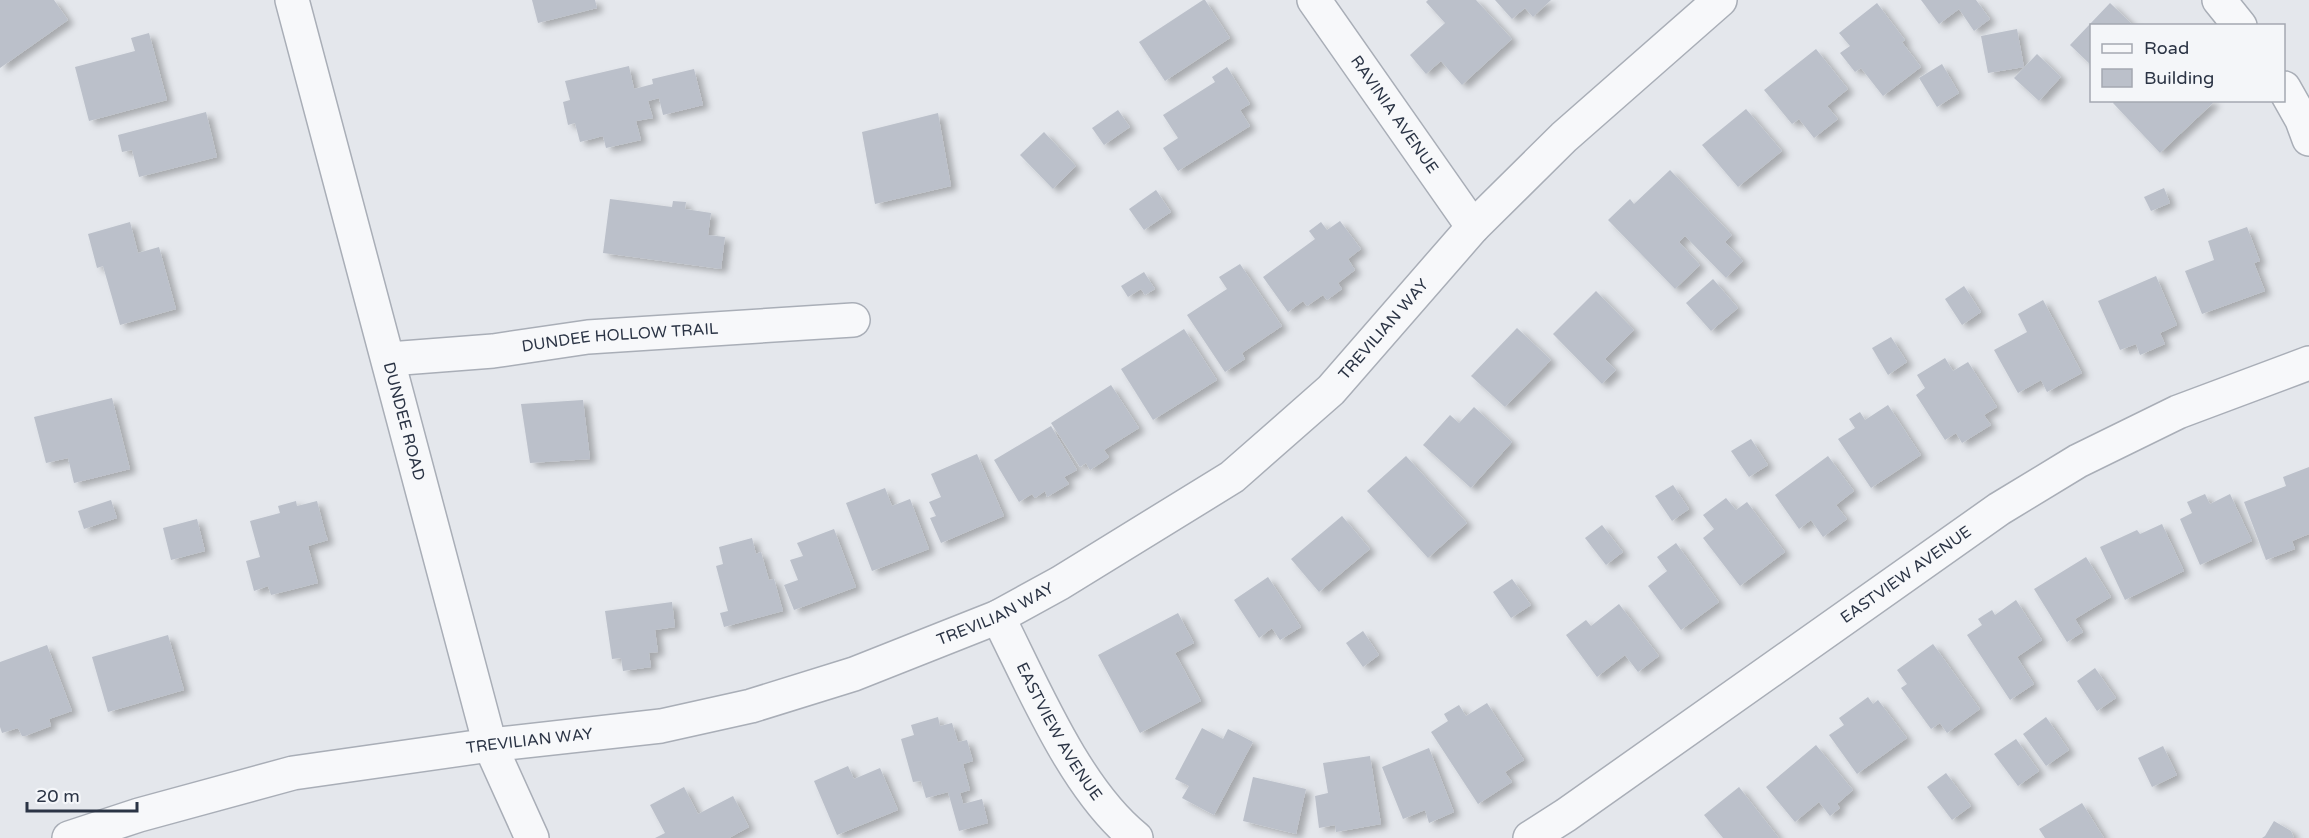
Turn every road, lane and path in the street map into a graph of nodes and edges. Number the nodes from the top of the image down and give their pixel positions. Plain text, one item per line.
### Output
1 (292, 0) edge
2 (1314, 0) edge
3 (1720, 0) edge
4 (2219, 0) edge
5 (2238, 24) edge
6 (2285, 91) edge
7 (2309, 139) edge
8 (1473, 227) junction
9 (853, 320) dead end
10 (389, 359) junction
11 (2309, 363) edge
12 (998, 617) junction
13 (490, 745) junction
14 (69, 838) edge
15 (532, 838) edge
16 (1136, 838) edge
17 (1530, 838) edge

1 - 10 street, DUNDEE ROAD
2 - 8 street, RAVINIA AVENUE
3 - 8 street, TREVILIAN WAY
4 - 5 street
6 - 7 street
8 - 12 street, TREVILIAN WAY
9 - 10 street, DUNDEE HOLLOW TRAIL
10 - 13 street, DUNDEE ROAD
11 - 17 street, EASTVIEW AVENUE
12 - 13 street, TREVILIAN WAY
12 - 16 street, EASTVIEW AVENUE
13 - 14 street, TREVILIAN WAY
13 - 15 street, DUNDEE ROAD

